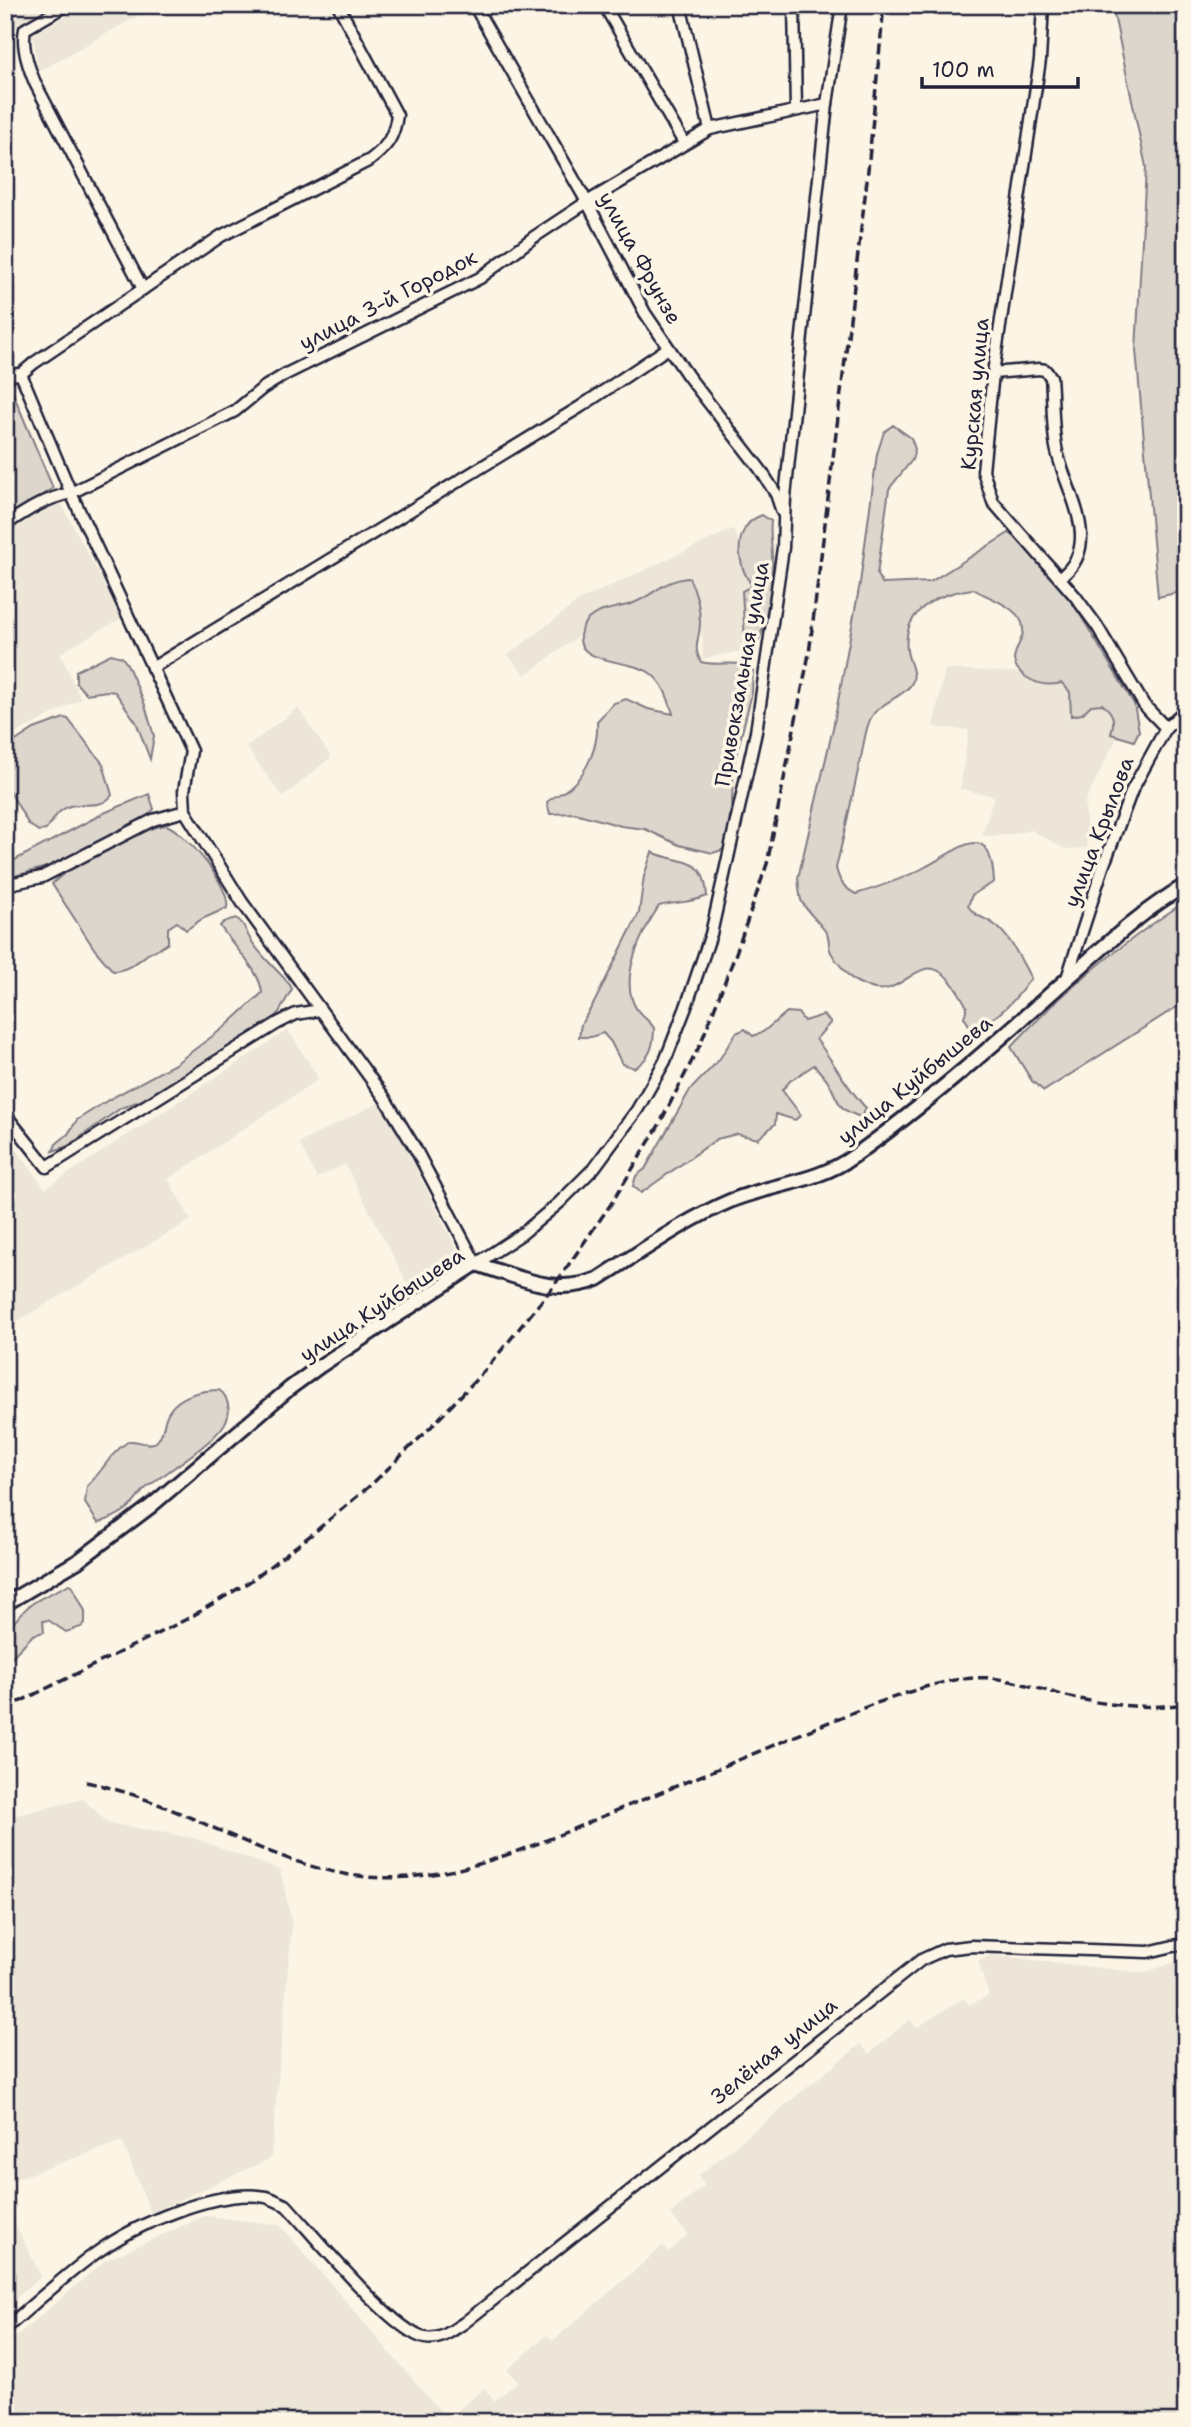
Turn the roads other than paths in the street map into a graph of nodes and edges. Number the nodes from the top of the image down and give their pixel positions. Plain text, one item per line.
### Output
1 (67, 5) edge
2 (338, 5) edge
3 (474, 5) edge
4 (604, 5) edge
5 (680, 5) edge
6 (794, 5) edge
7 (842, 5) edge
8 (1043, 5) edge
9 (827, 104) junction
10 (796, 109) junction
11 (710, 129) junction
12 (684, 143) junction
13 (587, 202) junction
14 (143, 289) junction
15 (668, 348) junction
16 (993, 373) junction
17 (21, 374) junction
18 (5, 375) edge
19 (71, 494) junction
20 (782, 499) junction
21 (5, 525) edge
22 (1061, 577) junction
23 (152, 668) junction
24 (1186, 709) edge
25 (1166, 728) junction
26 (185, 811) junction
27 (1186, 884) edge
28 (5, 885) edge
29 (1066, 980) junction
30 (320, 1010) junction
31 (5, 1114) edge
32 (475, 1264) junction
33 (5, 1604) edge
34 (1186, 1943) edge
35 (5, 2329) edge

1 - 14 street
2 - 14 street
3 - 13 street, улица Фрунзе
4 - 12 street
5 - 11 street
6 - 10 street
7 - 9 street, Привокзальная улица
8 - 16 street, Курская улица
9 - 10 street, улица 3-й Городок
9 - 20 street, Привокзальная улица
10 - 11 street, улица 3-й Городок
11 - 12 street, улица 3-й Городок
12 - 13 street, улица 3-й Городок
13 - 15 street, улица Фрунзе
13 - 19 street, улица 3-й Городок
14 - 17 street
15 - 20 street, улица Фрунзе
15 - 23 street
16 - 22 street, Курская улица
16 - 22 street
17 - 18 street
17 - 19 street
19 - 21 street, улица 3-й Городок
19 - 23 street
20 - 32 street, Привокзальная улица
22 - 25 street, Курская улица
23 - 26 street
24 - 25 street, улица Крылова
25 - 29 street, улица Крылова
26 - 28 street
26 - 30 street
27 - 29 street, улица Куйбышева
29 - 32 street, улица Куйбышева
30 - 31 street
30 - 32 street
32 - 33 street, улица Куйбышева
34 - 35 street, Зелёная улица

